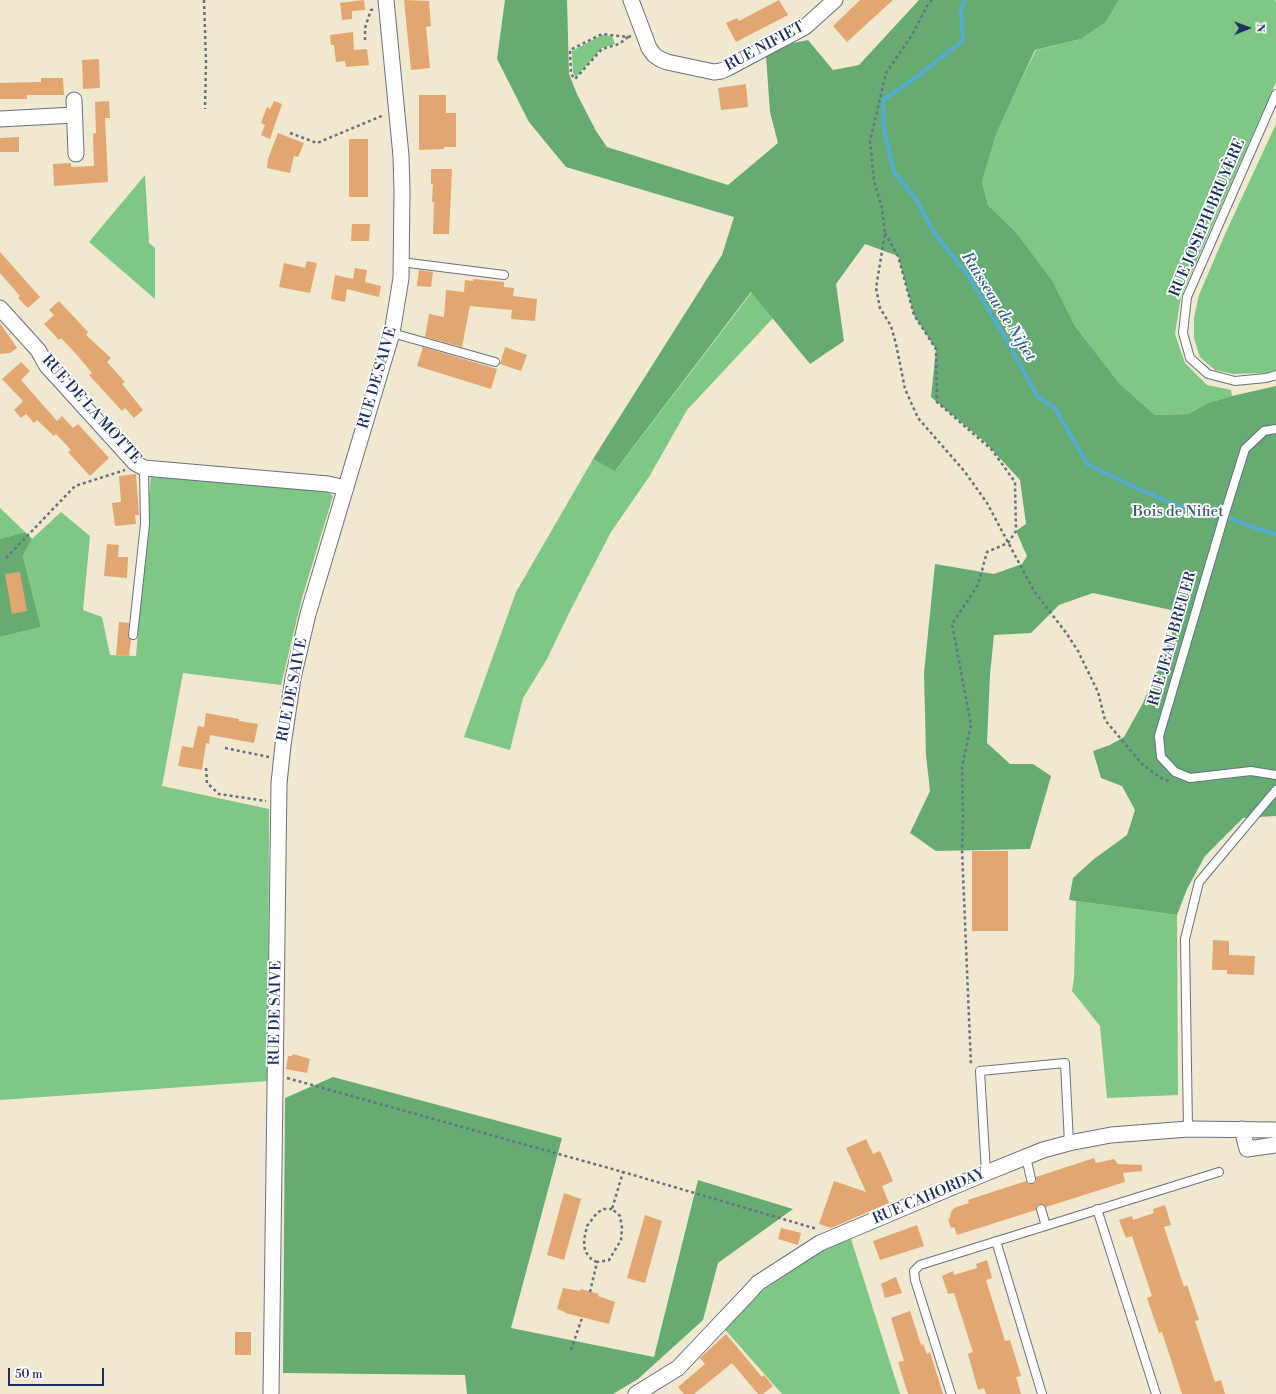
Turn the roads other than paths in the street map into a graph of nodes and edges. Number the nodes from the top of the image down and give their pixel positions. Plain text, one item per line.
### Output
1 (631, 0) edge
2 (834, 0) edge
3 (386, 4) edge
4 (1276, 94) edge
5 (74, 100) dead end
6 (74, 115) junction
7 (0, 119) edge
8 (76, 154) dead end
9 (401, 262) junction
10 (504, 275) dead end
11 (0, 308) edge
12 (392, 332) junction
13 (495, 362) dead end
14 (1276, 375) edge
15 (1276, 429) edge
16 (140, 466) junction
17 (346, 488) junction
18 (133, 635) dead end
19 (1276, 775) edge
20 (1276, 790) edge
21 (1188, 1129) junction
22 (1242, 1129) junction
23 (1276, 1130) edge
24 (1068, 1143) junction
25 (1276, 1145) edge
26 (1026, 1157) junction
27 (1219, 1172) dead end
28 (986, 1173) junction
29 (1031, 1179) dead end
30 (1041, 1208) dead end
31 (1097, 1209) junction
32 (1046, 1226) junction
33 (996, 1241) junction
34 (272, 1394) edge
35 (636, 1394) edge
36 (951, 1394) edge
37 (1042, 1394) edge
38 (1156, 1394) edge

1 - 2 street, RUE NIFIET
3 - 9 street, RUE DE SAIVE
4 - 14 lane, RUE JOSEPH BRUYÈRE
5 - 6 street
6 - 7 street
6 - 8 street
9 - 10 lane
9 - 12 street, RUE DE SAIVE
11 - 16 street, RUE DE LA MOTTE
12 - 13 lane
12 - 17 street, RUE DE SAIVE
15 - 19 lane, RUE JEAN BREUER
16 - 17 street, RUE DE LA MOTTE
16 - 18 lane
17 - 34 street, RUE DE SAIVE
20 - 21 lane
21 - 22 street, RUE CAHORDAY
21 - 24 street, RUE CAHORDAY
22 - 23 street, RUE CAHORDAY
22 - 25 street
24 - 26 street, RUE CAHORDAY
24 - 28 lane
26 - 28 street, RUE CAHORDAY
26 - 29 lane
27 - 31 lane
28 - 35 street, RUE CAHORDAY
30 - 32 lane
31 - 32 lane
31 - 38 lane
32 - 33 lane
33 - 36 lane
33 - 37 lane

